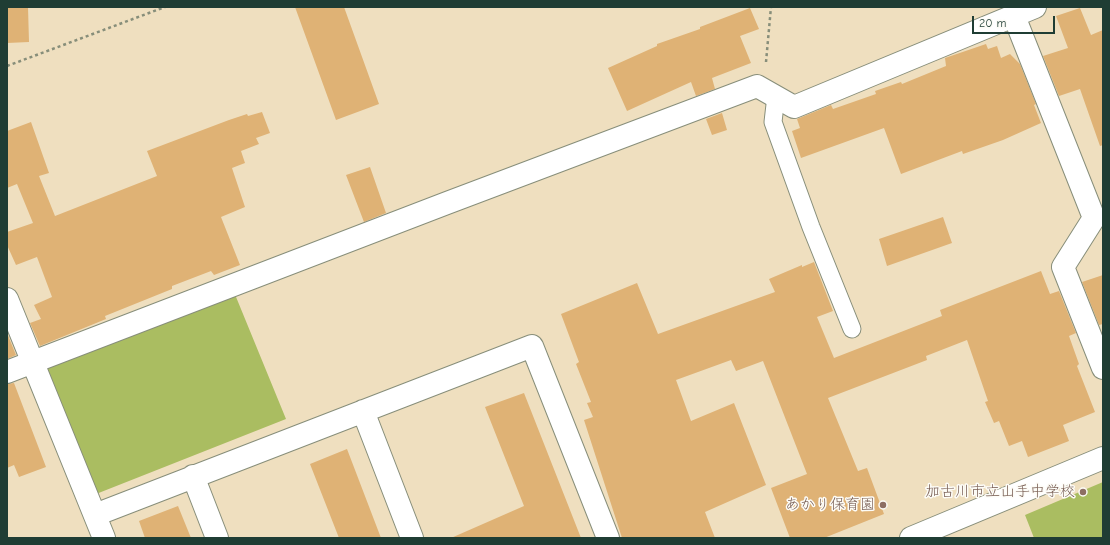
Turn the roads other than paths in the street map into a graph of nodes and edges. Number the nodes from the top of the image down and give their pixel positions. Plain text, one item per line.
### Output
1 (1035, 7) edge
2 (1014, 16) junction
3 (770, 93) junction
4 (7, 299) edge
5 (852, 329) dead end
6 (33, 362) junction
7 (1103, 368) edge
8 (7, 372) edge
9 (363, 411) junction
10 (1103, 458) edge
11 (193, 476) junction
12 (95, 515) junction
13 (104, 538) edge
14 (217, 538) edge
15 (412, 538) edge
16 (608, 538) edge
17 (911, 538) edge

1 - 2 street
2 - 3 street
2 - 7 street
3 - 5 lane
3 - 6 street
4 - 6 street
6 - 8 street
6 - 12 street
9 - 11 street
9 - 15 street
9 - 16 street
10 - 17 street
11 - 12 street
11 - 14 street
12 - 13 street

